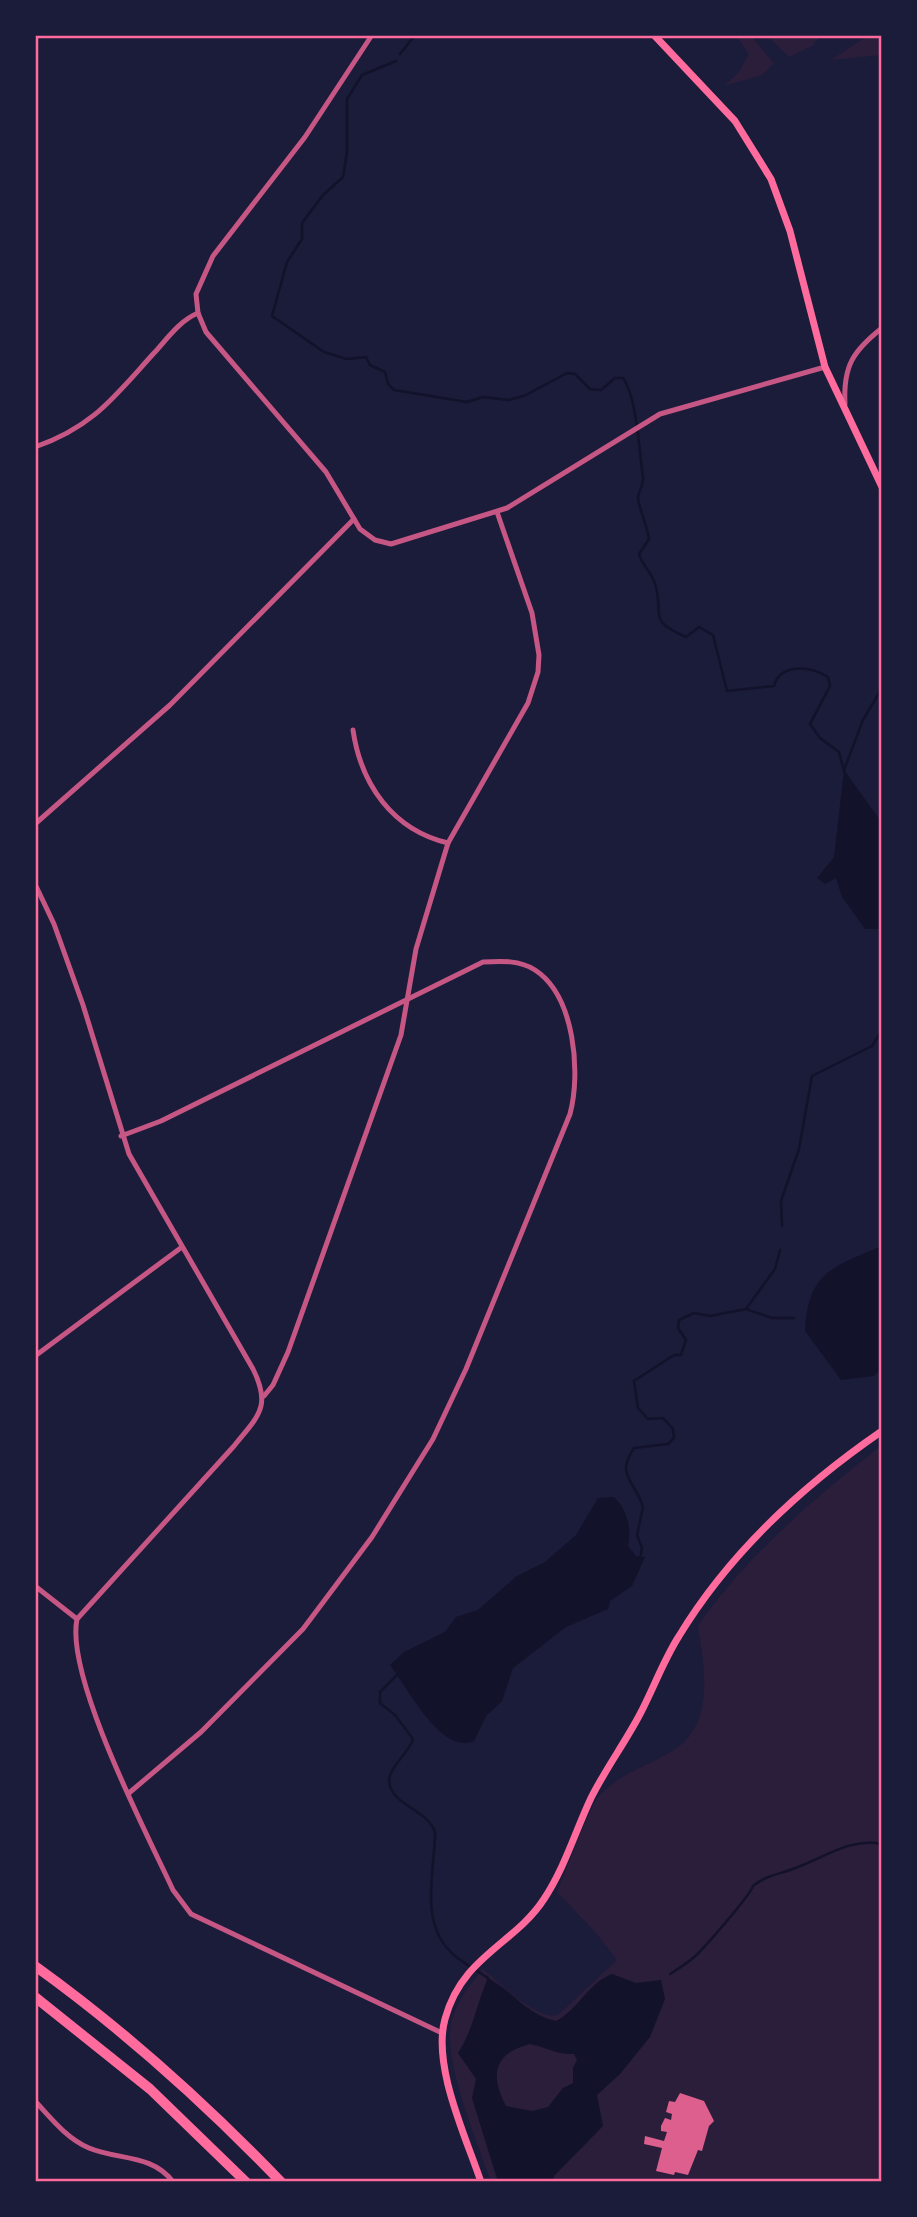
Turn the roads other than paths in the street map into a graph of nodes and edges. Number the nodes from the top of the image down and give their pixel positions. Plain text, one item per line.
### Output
1 (372, 35) edge
2 (654, 35) edge
3 (198, 313) junction
4 (882, 328) edge
5 (825, 367) junction
6 (845, 404) junction
7 (35, 447) edge
8 (882, 487) edge
9 (498, 512) junction
10 (354, 519) junction
11 (353, 730) dead end
12 (35, 824) edge
13 (448, 843) junction
14 (35, 884) edge
15 (407, 998) junction
16 (121, 1136) junction
17 (182, 1247) junction
18 (35, 1356) edge
19 (264, 1396) junction
20 (882, 1431) edge
21 (35, 1586) edge
22 (77, 1619) junction
23 (129, 1793) junction
24 (35, 1966) edge
25 (35, 1997) edge
26 (442, 2033) junction
27 (35, 2101) edge
28 (173, 2182) edge
29 (246, 2182) edge
30 (281, 2182) edge
31 (481, 2182) edge

1 - 3 street
2 - 5 main road
3 - 7 street
3 - 10 street
4 - 6 street
5 - 6 main road
5 - 9 street
6 - 8 main road
9 - 10 street
9 - 13 street
10 - 12 street
11 - 13 street
13 - 15 street
14 - 16 street
15 - 16 street
15 - 19 street
15 - 23 street
16 - 17 street
17 - 18 street
17 - 19 street
19 - 22 street
20 - 26 main road
21 - 22 street
22 - 23 street
23 - 26 street
24 - 30 highway
25 - 29 highway
26 - 31 main road
27 - 28 street

